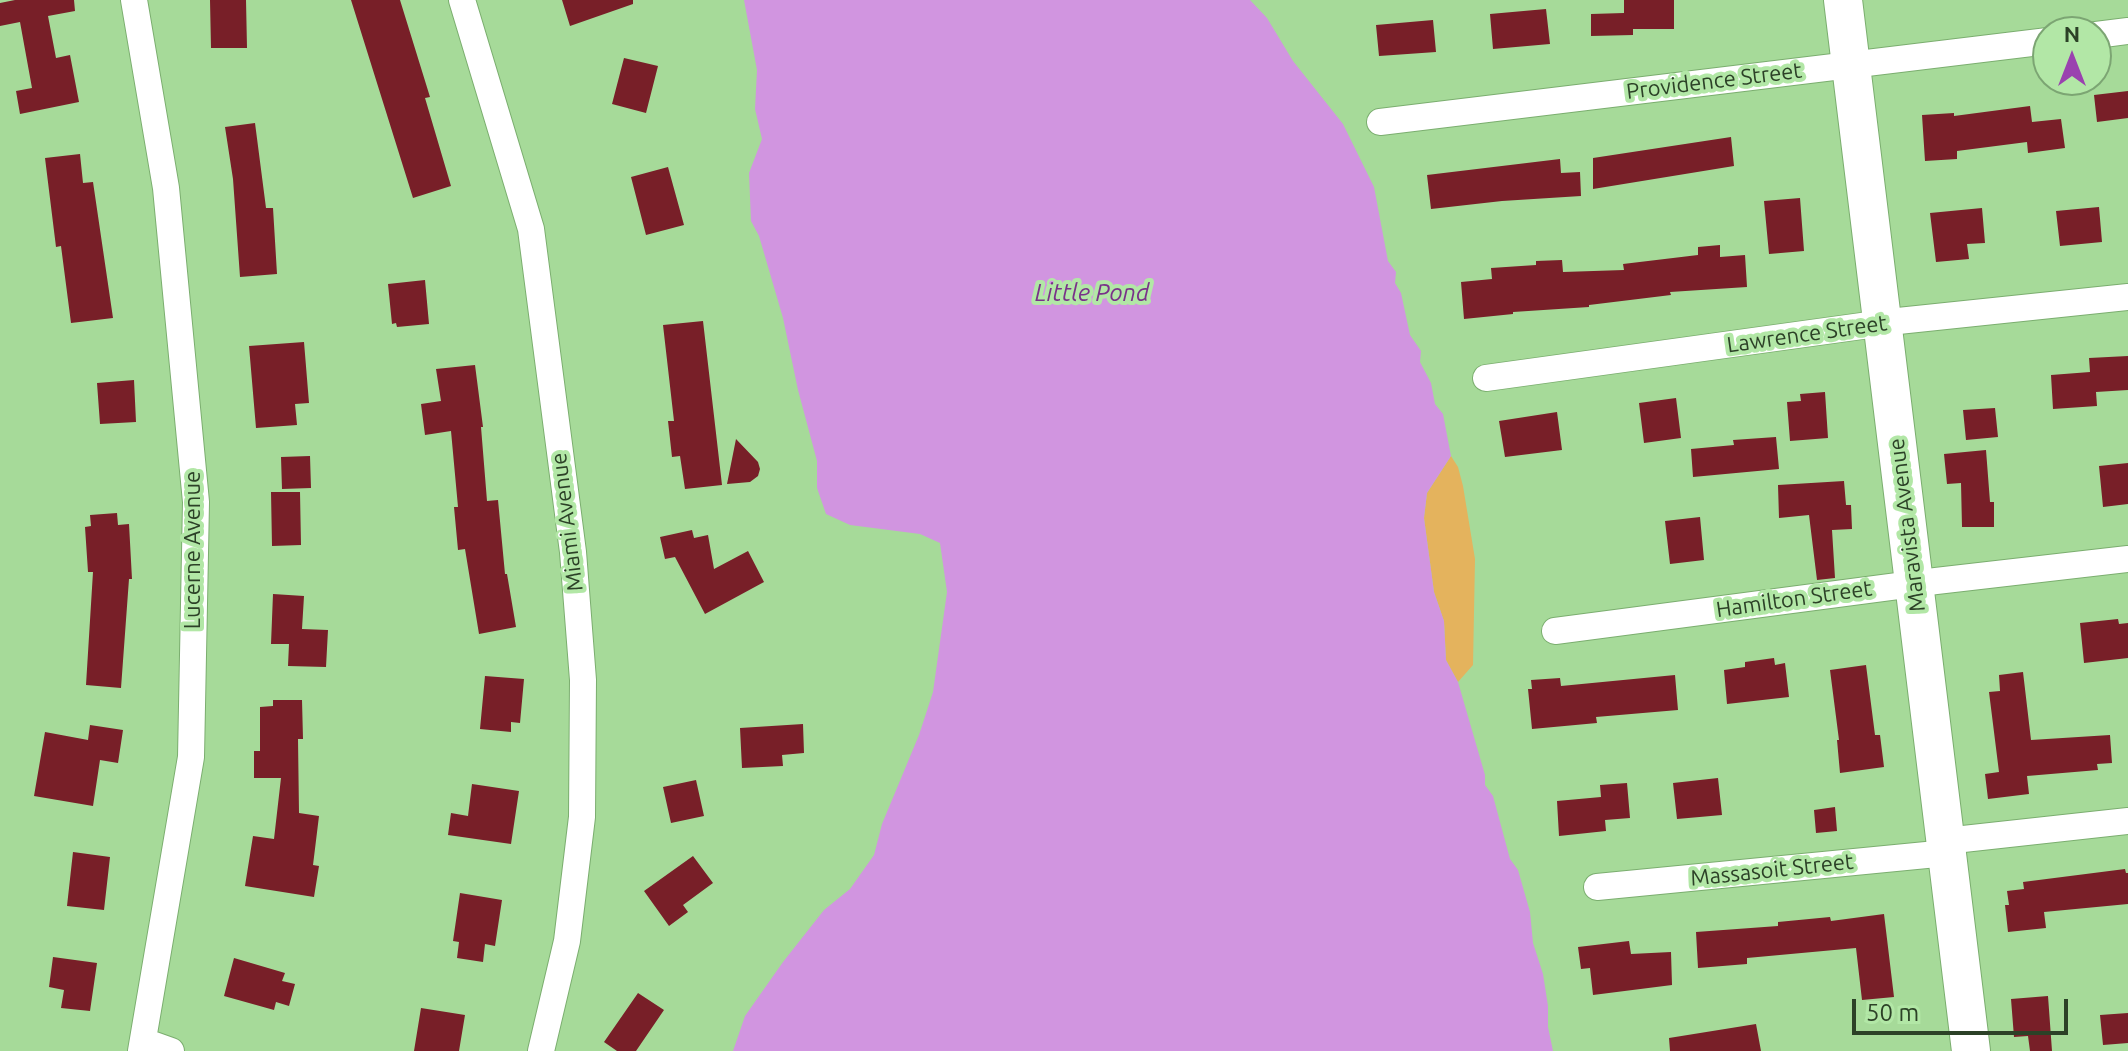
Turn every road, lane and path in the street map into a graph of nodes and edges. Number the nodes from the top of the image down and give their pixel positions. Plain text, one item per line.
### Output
1 (134, 0) edge
2 (462, 0) edge
3 (1843, 0) edge
4 (2032, 43) edge
5 (1851, 64) junction
6 (1380, 122) dead end
7 (2128, 297) edge
8 (1883, 324) junction
9 (1486, 378) dead end
10 (2128, 559) edge
11 (1914, 585) junction
12 (1555, 631) dead end
13 (2128, 821) edge
14 (1946, 847) junction
15 (1597, 887) dead end
16 (142, 1046) edge
17 (171, 1051) edge
18 (541, 1051) edge
19 (1971, 1051) edge

1 - 16 street, Lucerne Avenue
2 - 18 street, Miami Avenue
3 - 5 main road, Maravista Avenue
4 - 5 street, Providence Street
5 - 6 street, Providence Street
5 - 8 main road, Maravista Avenue
7 - 8 street, Lawrence Street
8 - 9 street, Lawrence Street
8 - 11 main road, Maravista Avenue
10 - 11 street, Hamilton Street
11 - 12 street, Hamilton Street
11 - 14 main road, Maravista Avenue
13 - 14 street, Massasoit Street
14 - 15 street, Massasoit Street
14 - 19 main road, Maravista Avenue
16 - 17 street

